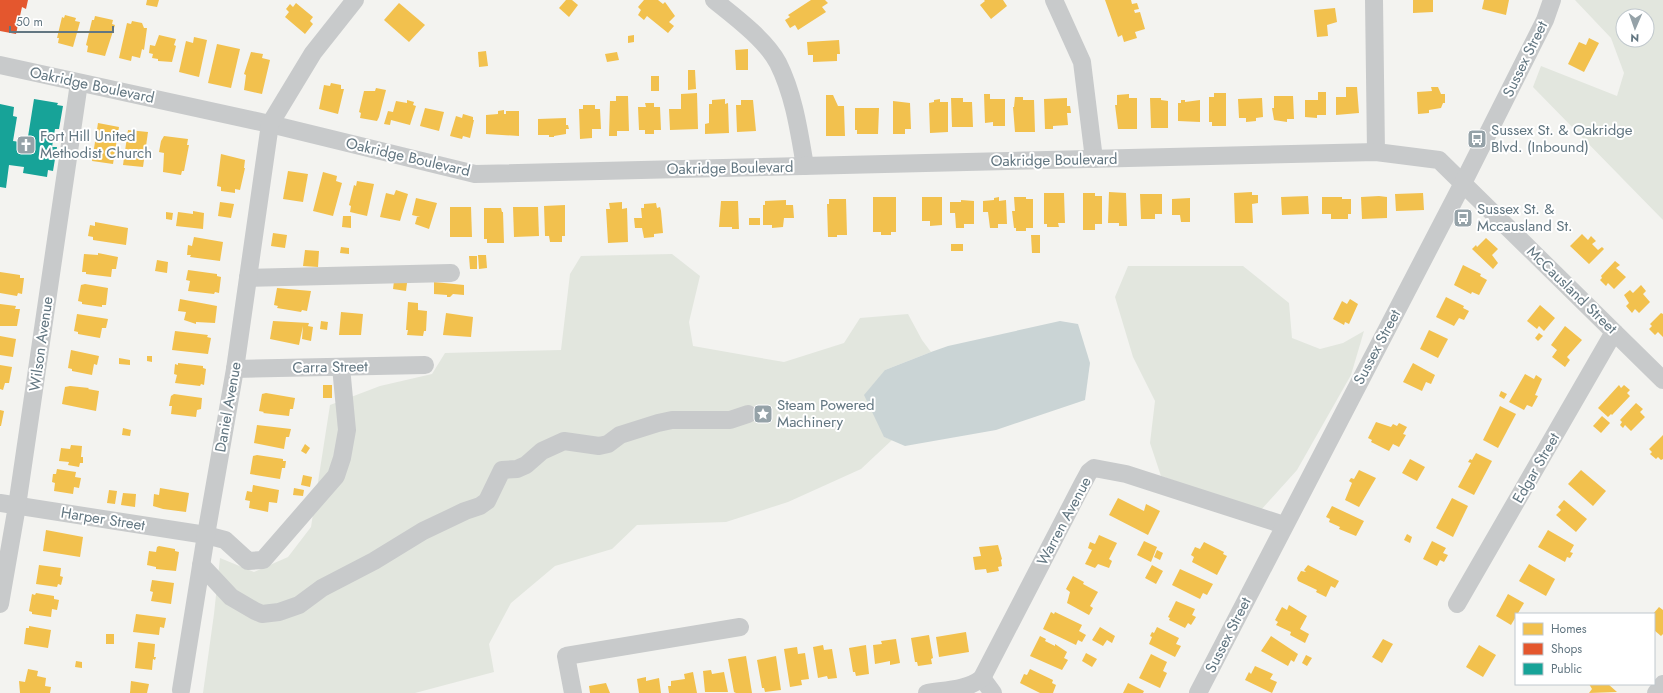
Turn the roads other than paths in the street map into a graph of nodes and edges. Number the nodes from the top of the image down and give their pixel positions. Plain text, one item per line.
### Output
1 (340, 0) edge
2 (355, 0) edge
3 (714, 0) edge
4 (1054, 0) edge
5 (1374, 0) edge
6 (1552, 0) edge
7 (338, 21) junction
8 (0, 65) edge
9 (80, 83) junction
10 (270, 124) junction
11 (1376, 152) junction
12 (1094, 159) junction
13 (805, 166) junction
14 (1463, 183) junction
15 (451, 273) dead end
16 (248, 278) junction
17 (1614, 332) junction
18 (425, 366) dead end
19 (341, 367) junction
20 (235, 369) junction
21 (1663, 380) edge
22 (748, 414) dead end
23 (8, 505) edge
24 (1284, 525) junction
25 (206, 535) junction
26 (201, 565) junction
27 (0, 604) edge
28 (1457, 604) dead end
29 (740, 627) dead end
30 (982, 678) junction
31 (1663, 684) edge
32 (182, 690) dead end
33 (573, 693) edge
34 (927, 693) edge
35 (993, 693) edge
36 (1198, 693) edge
37 (1656, 693) edge

1 - 7 street
2 - 7 street
3 - 13 street
4 - 12 street
5 - 11 street
6 - 14 street, Sussex Street
7 - 10 street
8 - 9 street, Oakridge Boulevard
9 - 10 street, Oakridge Boulevard
9 - 23 street, Wilson Avenue
10 - 13 street, Oakridge Boulevard
10 - 16 street, Daniel Avenue
11 - 12 street, Oakridge Boulevard
11 - 14 street, Oakridge Boulevard
12 - 13 street, Oakridge Boulevard
14 - 17 street, McCausland Street
14 - 24 street, Sussex Street
15 - 16 street
16 - 20 street, Daniel Avenue
17 - 21 street, McCausland Street
17 - 28 street, Edgar Street
18 - 19 street, Carra Street
19 - 20 street, Carra Street
19 - 25 street, Harper Street
20 - 25 street, Daniel Avenue
22 - 26 street
23 - 25 street, Harper Street
23 - 27 street, Wilson Avenue
24 - 30 street, Warren Avenue
24 - 36 street, Sussex Street
25 - 26 street, Daniel Avenue
26 - 32 street, Daniel Avenue
29 - 33 street
30 - 34 street
30 - 35 street
31 - 37 street

